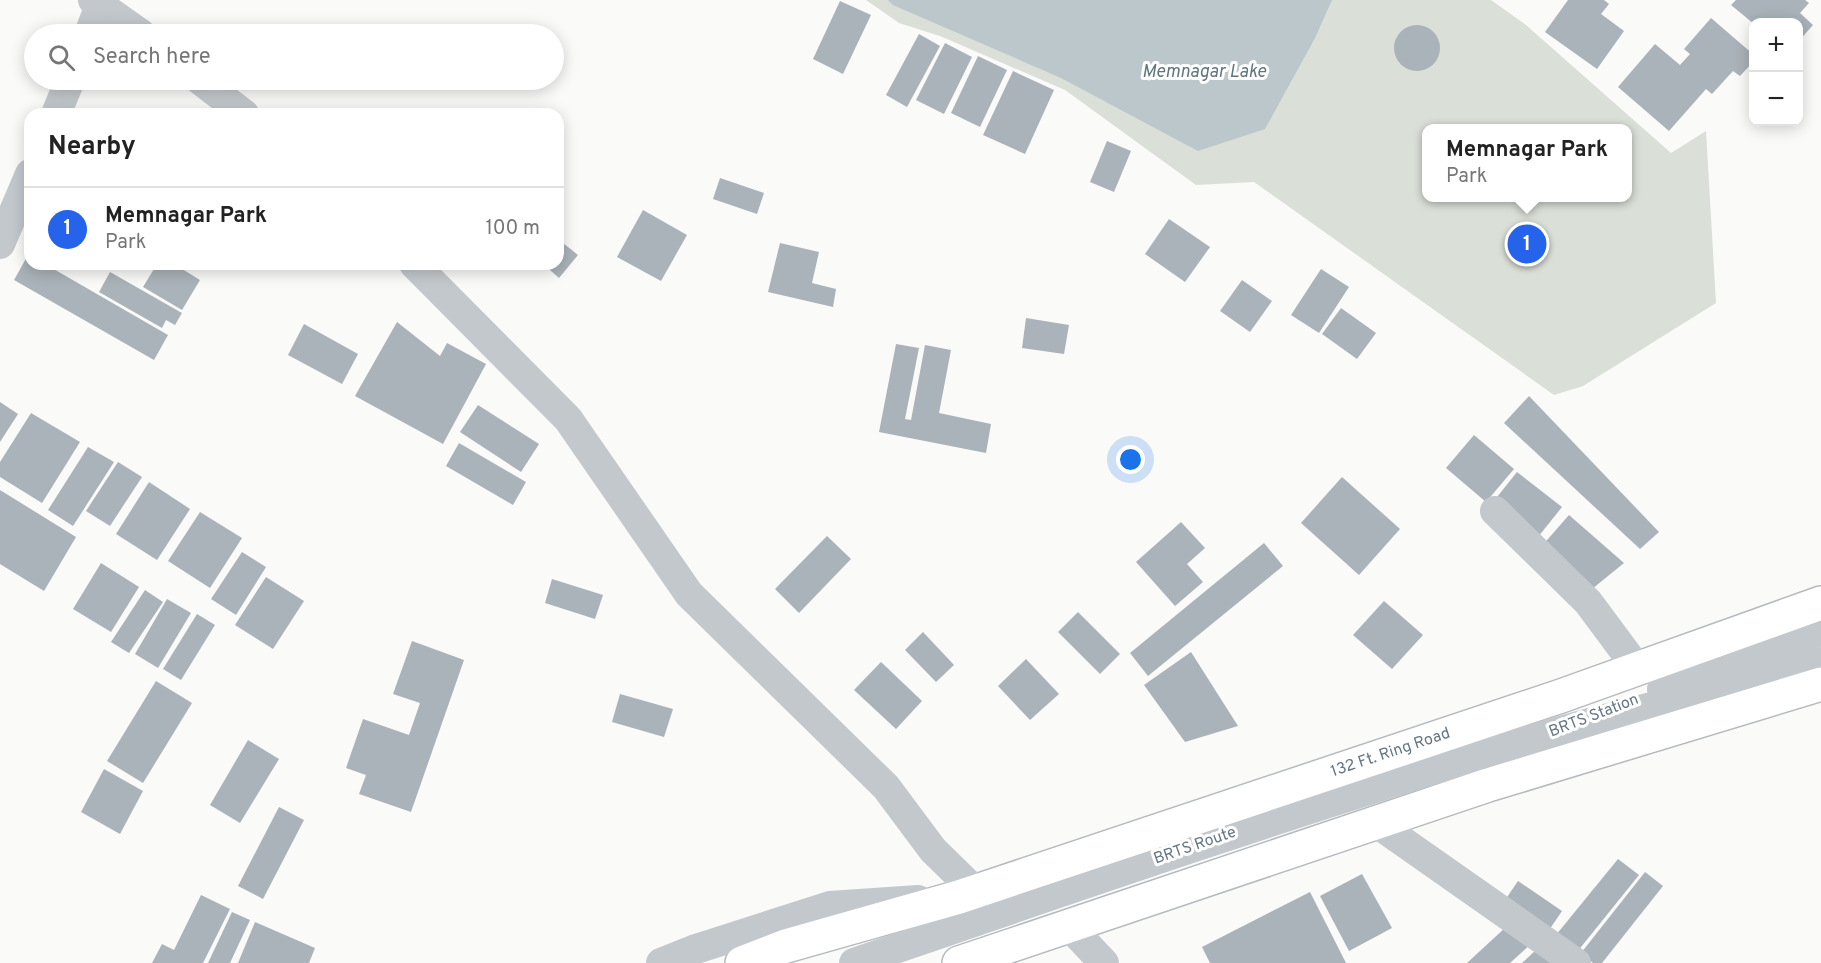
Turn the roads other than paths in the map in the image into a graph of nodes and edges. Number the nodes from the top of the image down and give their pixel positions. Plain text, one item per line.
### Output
1 (99, 2) edge
2 (92, 24) edge
3 (128, 24) edge
4 (66, 90) edge
5 (213, 90) edge
6 (58, 108) edge
7 (236, 108) edge
8 (24, 188) edge
9 (0, 244) edge
10 (420, 270) edge
11 (1494, 511) dead end
12 (1821, 603) edge
13 (1821, 631) edge
14 (1821, 662) edge
15 (1637, 668) junction
16 (1821, 684) edge
17 (1539, 737) junction
18 (1375, 822) junction
19 (967, 894) junction
20 (1069, 926) junction
21 (984, 957) edge
22 (661, 963) edge
23 (742, 963) edge
24 (854, 963) edge
25 (959, 963) edge
26 (1104, 963) edge
27 (1576, 963) edge

1 - 2 street
1 - 3 street
4 - 6 street
5 - 7 street
8 - 9 street
10 - 19 street
11 - 15 street
12 - 15 main road, 132 Ft. Ring Road
13 - 17 street, BRTS Station
14 - 17 street, BRTS Station
15 - 19 main road, 132 Ft. Ring Road
16 - 18 main road
17 - 24 street, BRTS Route
18 - 20 main road
18 - 27 street
19 - 22 street
19 - 23 main road, 132 Ft. Ring Road
20 - 21 main road
20 - 26 street
21 - 25 main road

